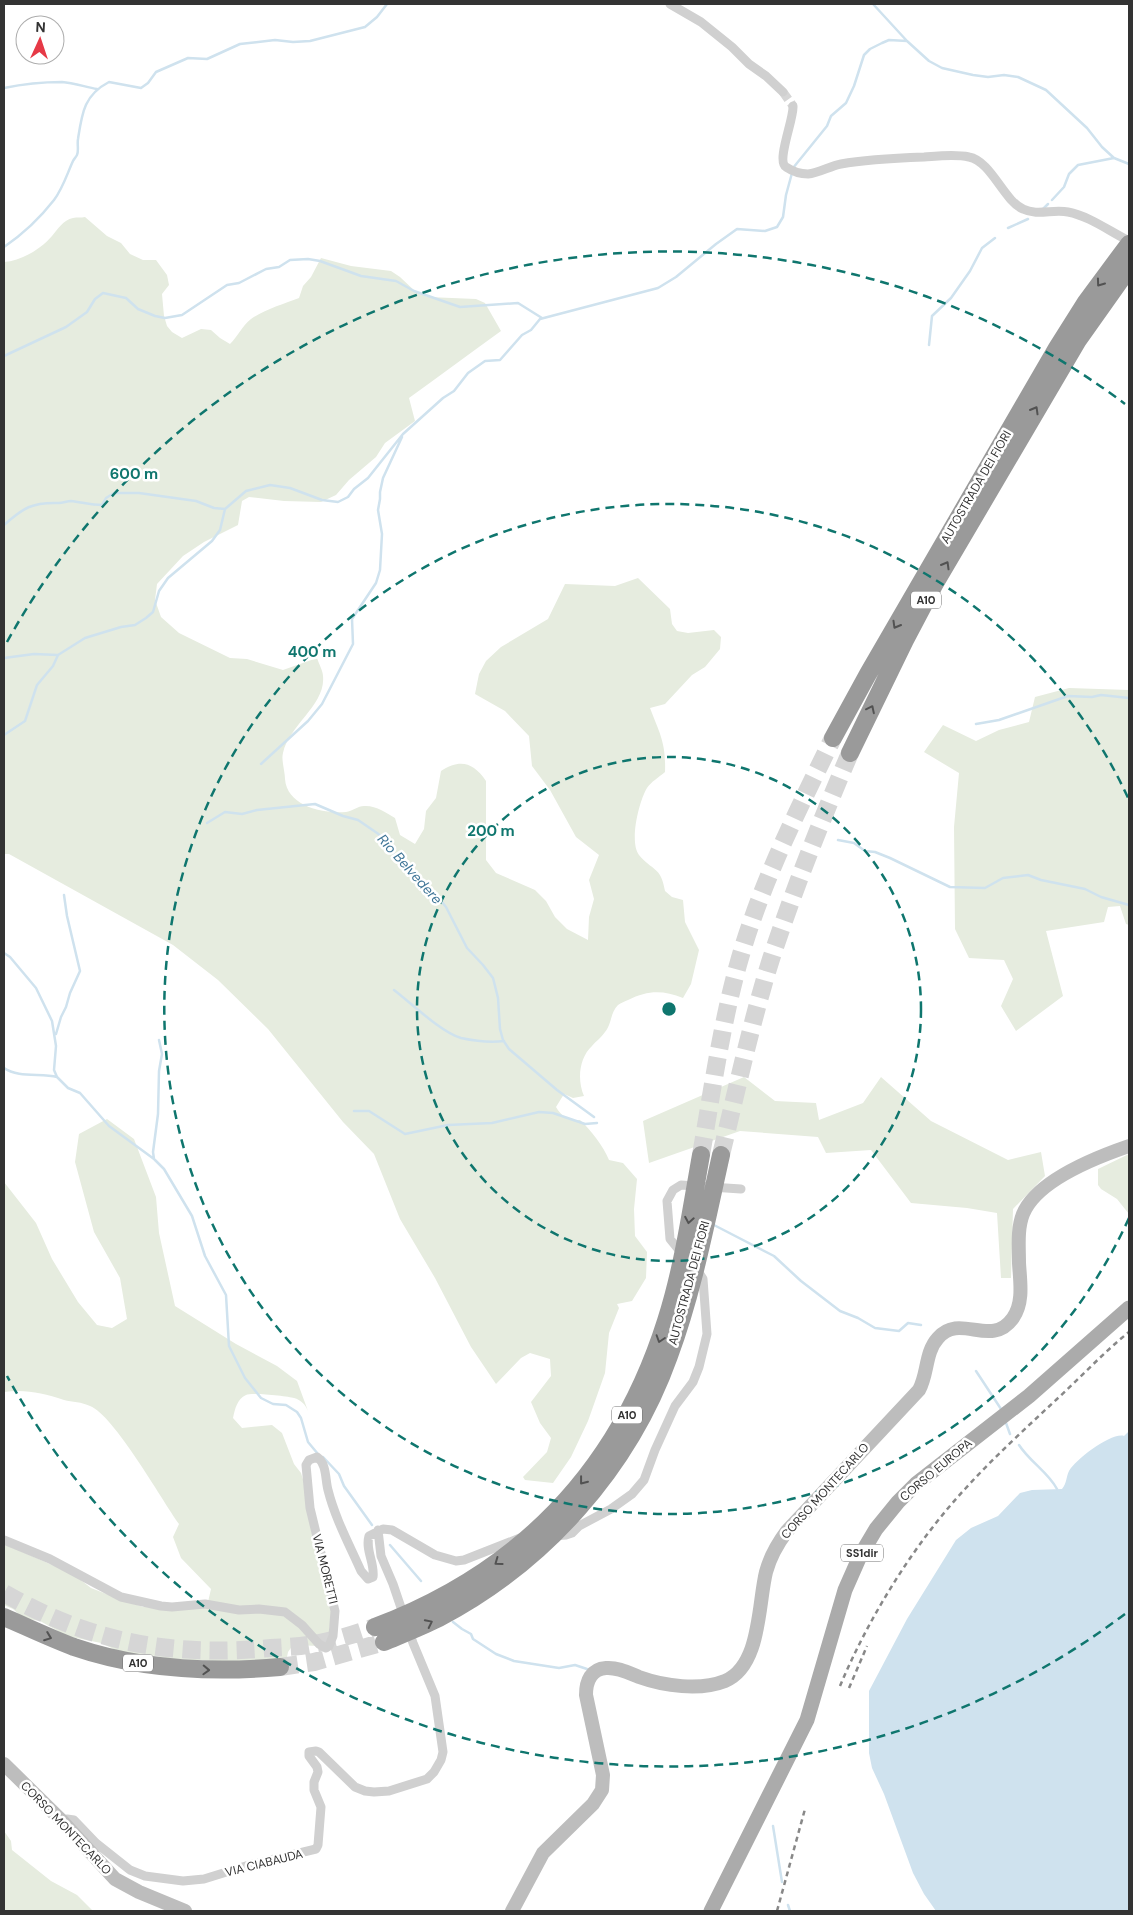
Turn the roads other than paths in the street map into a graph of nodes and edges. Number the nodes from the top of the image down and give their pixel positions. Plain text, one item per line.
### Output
1 (670, 4) edge
2 (783, 92) tunnel mouth
3 (793, 106) tunnel mouth
4 (1129, 240) edge
5 (1129, 244) edge
6 (1129, 268) edge
7 (1005, 450) junction
8 (834, 738) tunnel mouth
9 (850, 753) tunnel mouth
10 (1129, 1146) edge
11 (701, 1155) tunnel mouth
12 (721, 1155) tunnel mouth
13 (741, 1189) dead end
14 (1129, 1308) edge
15 (555, 1524) junction
16 (378, 1530) junction
17 (4, 1540) edge
18 (4, 1617) edge
19 (380, 1635) tunnel mouth
20 (280, 1667) tunnel mouth
21 (4, 1764) edge
22 (62, 1821) junction
23 (185, 1911) edge
24 (512, 1911) edge
25 (711, 1911) edge

1 - 2 street
3 - 4 street
5 -> 7 highway, AUTOSTRADA DEI FIORI / A10
7 -> 6 highway, AUTOSTRADA DEI FIORI / A10
7 -> 8 highway, AUTOSTRADA DEI FIORI / A10
9 -> 7 highway, AUTOSTRADA DEI FIORI / A10
10 - 24 main road, CORSO MONTECARLO
11 -> 15 highway, AUTOSTRADA DEI FIORI / A10
12 - 15 highway, AUTOSTRADA DEI FIORI / A10
13 - 16 street
14 - 25 main road, CORSO EUROPA / SS1dir
15 - 19 highway, AUTOSTRADA DEI FIORI / A10
16 - 17 street, VIA MORETTI
16 - 22 street, VIA CIABAUDA
18 -> 20 highway, A10
21 - 22 main road, CORSO MONTECARLO
22 - 23 main road, CORSO MONTECARLO

